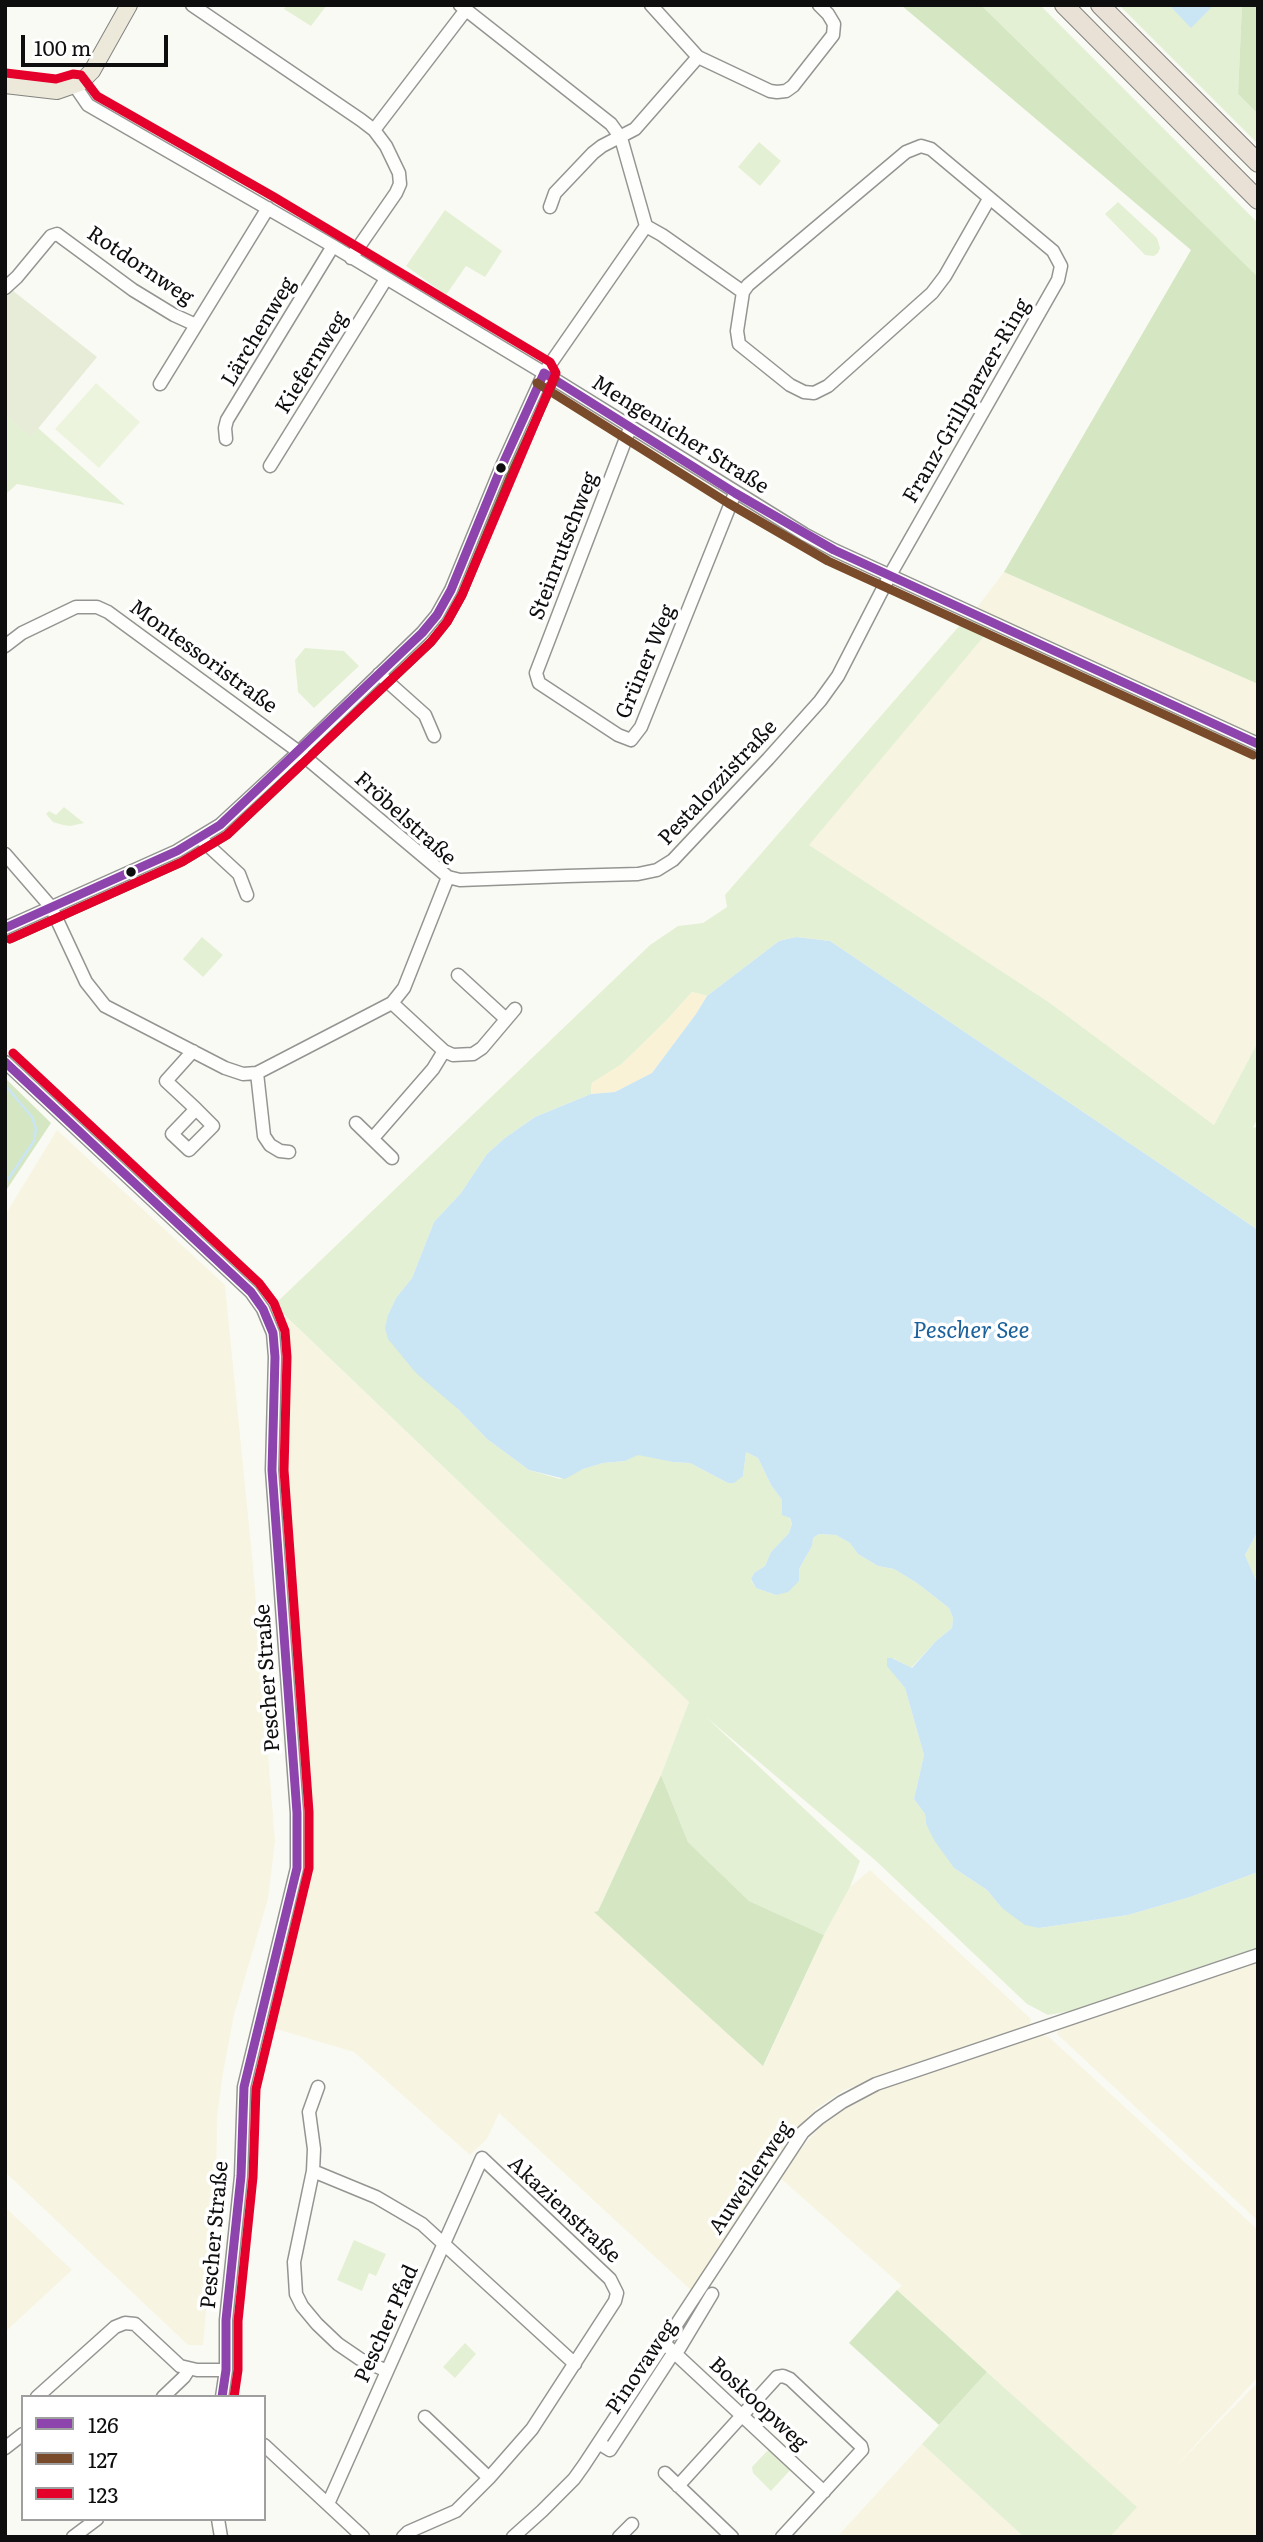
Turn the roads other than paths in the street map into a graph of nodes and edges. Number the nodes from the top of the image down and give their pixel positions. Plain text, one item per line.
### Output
1 (129, 5) edge
2 (192, 5) edge
3 (651, 5) edge
4 (819, 5) edge
5 (1064, 5) edge
6 (1100, 5) edge
7 (462, 8) edge
8 (698, 58) junction
9 (5, 85) edge
10 (75, 86) junction
11 (374, 130) junction
12 (621, 138) junction
13 (1258, 163) edge
14 (989, 199) junction
15 (1258, 200) edge
16 (550, 207) dead end
17 (268, 208) junction
18 (646, 226) junction
19 (333, 246) junction
20 (351, 258) junction
21 (386, 279) junction
22 (5, 288) edge
23 (743, 292) junction
24 (196, 326) junction
25 (544, 373) junction
26 (160, 384) dead end
27 (630, 428) junction
28 (226, 439) dead end
29 (270, 466) dead end
30 (736, 493) junction
31 (890, 575) junction
32 (5, 646) edge
33 (379, 674) junction
34 (537, 679) joint
35 (434, 736) dead end
36 (1258, 744) edge
37 (299, 752) junction
38 (200, 838) junction
39 (7, 860) edge
40 (448, 877) junction
41 (247, 895) dead end
42 (51, 907) junction
43 (5, 928) edge
44 (458, 975) dead end
45 (392, 1003) junction
46 (192, 1051) junction
47 (444, 1051) junction
48 (5, 1062) edge
49 (257, 1073) junction
50 (196, 1109) dead end
51 (356, 1123) dead end
52 (373, 1138) junction
53 (289, 1152) dead end
54 (393, 1158) dead end
55 (1258, 1955) edge
56 (318, 2087) dead end
57 (481, 2158) joint
58 (313, 2171) junction
59 (444, 2244) junction
60 (712, 2294) dead end
61 (670, 2348) junction
62 (575, 2364) junction
63 (189, 2369) junction
64 (226, 2370) junction
65 (387, 2371) junction
66 (39, 2395) edge
67 (165, 2395) edge
68 (222, 2395) edge
69 (743, 2415) junction
70 (425, 2417) dead end
71 (21, 2436) edge
72 (266, 2447) edge
73 (5, 2448) edge
74 (665, 2473) dead end
75 (489, 2478) junction
76 (678, 2486) junction
77 (824, 2492) junction
78 (328, 2504) junction
79 (94, 2521) edge
80 (632, 2524) dead end
81 (73, 2537) edge
82 (363, 2537) edge
83 (402, 2537) edge
84 (513, 2537) edge
85 (619, 2537) edge
86 (732, 2537) edge
87 (782, 2537) edge

1 - 10 main road
2 - 11 street
3 - 8 street
4 - 8 street
5 - 15 highway
6 - 13 highway
7 - 11 street
7 - 12 street
8 - 12 street
9 - 10 main road
10 - 17 street, Mengenicher Straße
11 - 20 street
12 - 16 street
12 - 18 street
14 - 23 street
14 - 23 street
14 - 31 street, Franz-Grillparzer-Ring
17 - 19 street, Mengenicher Straße
17 - 24 street
18 - 23 street
18 - 25 street
19 - 20 street, Mengenicher Straße
19 - 28 street, Lärchenweg
20 - 21 street, Mengenicher Straße
21 - 25 street, Mengenicher Straße
21 - 29 street, Kiefernweg
22 - 24 street, Rotdornweg
24 - 26 street
25 - 27 street, Mengenicher Straße
25 - 33 street
27 - 30 street, Mengenicher Straße
27 - 34 street, Steinrutschweg
30 - 31 street, Mengenicher Straße
30 - 34 street, Grüner Weg
31 - 36 street, Mengenicher Straße
31 - 40 street, Pestalozzistraße
32 - 37 street, Montessoristraße
33 - 35 street
33 - 37 street
37 - 38 street
37 - 40 street, Fröbelstraße
38 - 41 street
38 - 42 street
39 - 42 street
40 - 45 street, Fröbelstraße
42 - 43 street
42 - 46 street
44 - 47 street
45 - 47 street
45 - 49 street
46 - 49 street
46 - 50 street
47 - 52 street
48 - 64 street, Pescher Straße
49 - 53 street
51 - 52 street
52 - 54 street
55 - 61 street, Auweilerweg
56 - 58 street
57 - 59 street, Pescher Pfad
57 - 62 street, Akazienstraße
58 - 59 street
58 - 65 street
59 - 62 street
59 - 65 street, Pescher Pfad
60 - 61 street, Pinovaweg
61 - 69 street, Boskoopweg
61 - 84 street, Auweilerweg
62 - 75 street, Akazienstraße
63 - 64 street
63 - 66 street
63 - 67 street
64 - 68 street, Pescher Straße
65 - 78 street, Pescher Pfad
69 - 76 street
69 - 77 street, Boskoopweg
69 - 77 street
70 - 75 street
71 - 73 street
72 - 78 street
74 - 76 street
75 - 83 street, Akazienstraße
76 - 86 street
77 - 87 street
78 - 82 street
79 - 81 street
80 - 85 street

